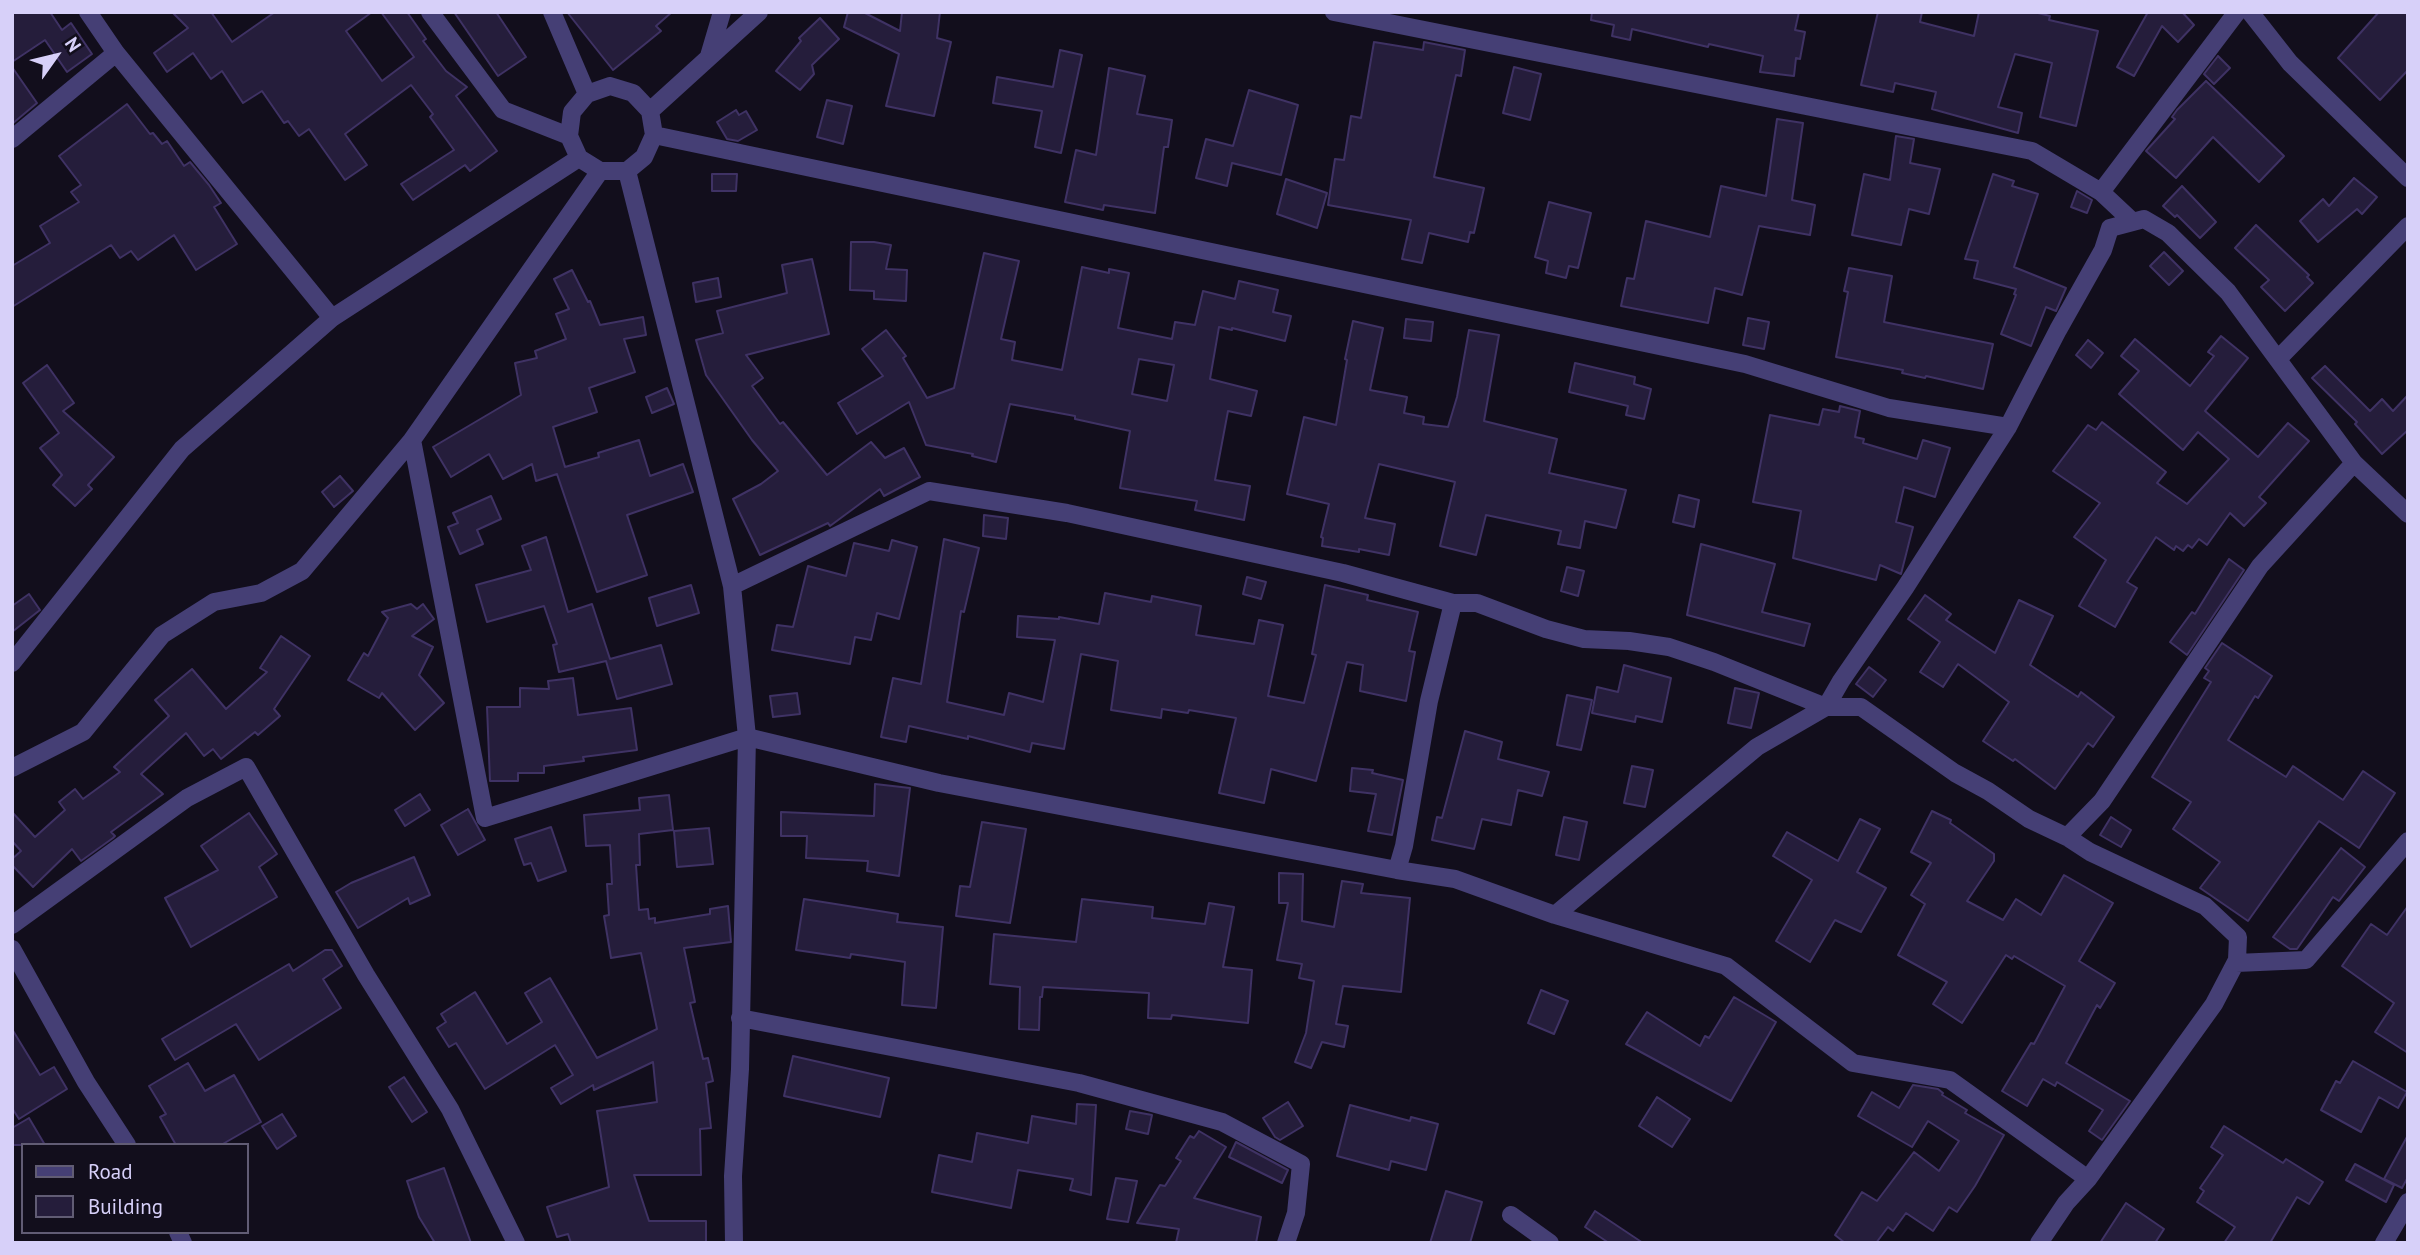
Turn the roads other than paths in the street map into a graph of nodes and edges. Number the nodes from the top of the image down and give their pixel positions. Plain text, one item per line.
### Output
1 (88, 12) edge
2 (430, 12) edge
3 (552, 12) edge
4 (722, 12) edge
5 (759, 12) edge
6 (1334, 12) edge
7 (2237, 12) edge
8 (2250, 12) edge
9 (116, 53) junction
10 (708, 58) junction
11 (587, 94) junction
12 (650, 111) junction
13 (654, 135) junction
14 (569, 136) junction
15 (12, 139) edge
16 (579, 158) junction
17 (600, 171) junction
18 (627, 171) junction
19 (2408, 178) edge
20 (2101, 191) junction
21 (2132, 221) junction
22 (2408, 226) edge
23 (332, 318) junction
24 (2278, 359) junction
25 (2008, 427) junction
26 (412, 440) junction
27 (2354, 463) junction
28 (2408, 514) edge
29 (732, 586) junction
30 (1453, 603) junction
31 (12, 663) edge
32 (1826, 707) junction
33 (747, 737) junction
34 (12, 768) edge
35 (2067, 837) junction
36 (2408, 841) edge
37 (1397, 870) junction
38 (1555, 915) junction
39 (12, 925) edge
40 (12, 949) edge
41 (2236, 963) junction
42 (740, 1018) junction
43 (126, 1143) edge
44 (2088, 1178) junction
45 (2408, 1202) edge
46 (1511, 1215) dead end
47 (516, 1243) edge
48 (734, 1243) edge
49 (1286, 1243) edge
50 (1550, 1243) edge
51 (2039, 1243) edge
52 (2384, 1243) edge

1 - 9 street
2 - 14 street
3 - 11 street
4 - 10 street
5 - 10 street
6 - 20 street
7 - 20 street
8 - 19 street
9 - 15 street
9 - 23 street
10 - 12 street
11 - 12 street
11 - 14 street
12 - 13 street
13 - 18 street
13 - 25 street
14 - 16 street
16 - 17 street
16 - 23 street
17 - 18 street
17 - 26 street
18 - 29 street
20 - 21 street
21 - 24 street
21 - 25 street
22 - 24 street
23 - 31 street
24 - 27 street
25 - 32 street
26 - 33 street
26 - 34 street
27 - 28 street
27 - 35 street
29 - 30 street
29 - 33 street
30 - 32 street
30 - 37 street
32 - 35 street
32 - 38 street
33 - 37 street
33 - 42 street
35 - 41 street
36 - 41 street
37 - 38 street
38 - 44 street
39 - 47 street
40 - 43 street
41 - 44 street
42 - 48 street
42 - 49 street
44 - 51 street
45 - 52 street
46 - 50 street

